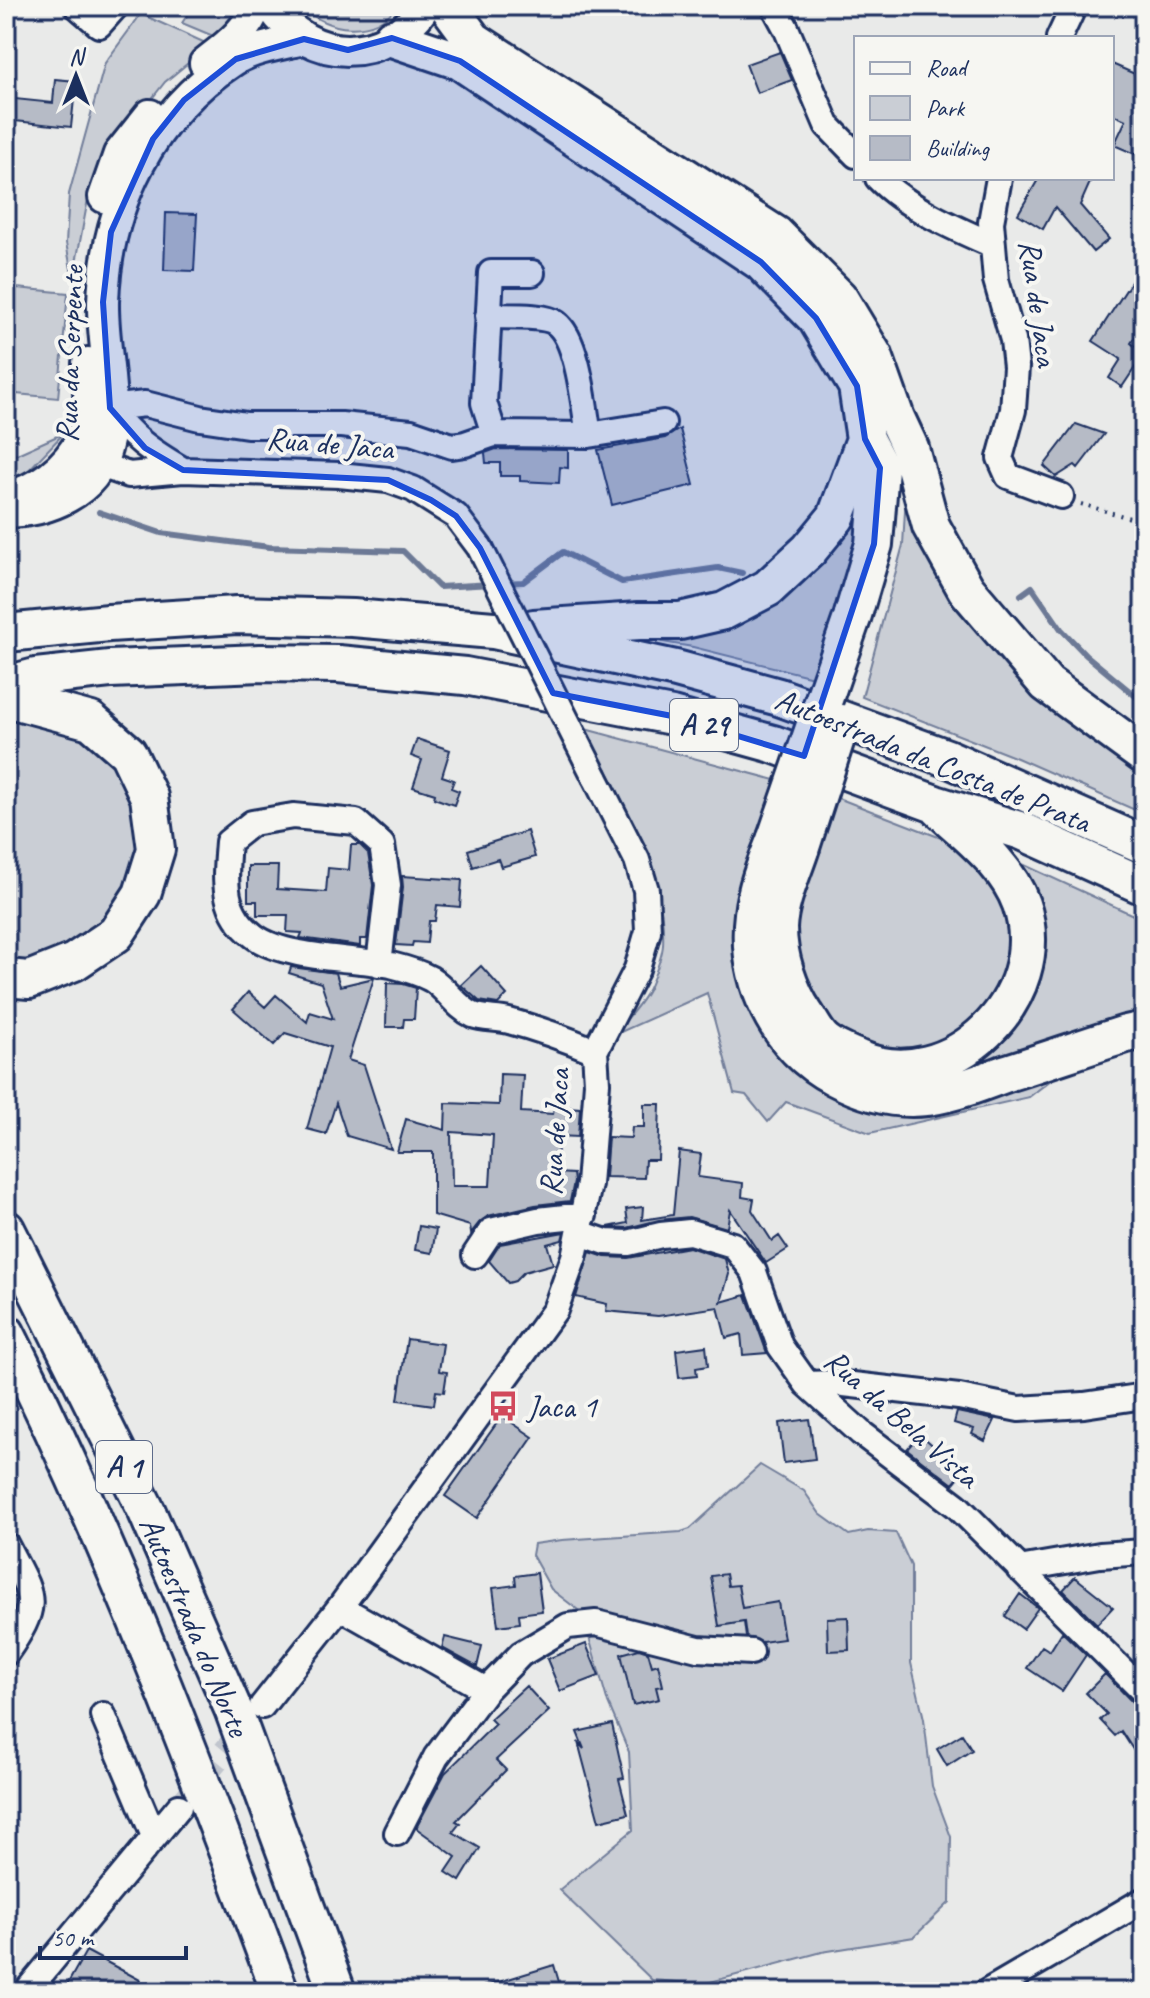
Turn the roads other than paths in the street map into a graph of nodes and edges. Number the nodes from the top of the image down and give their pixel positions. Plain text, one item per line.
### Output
1 (77, 6) edge
2 (116, 6) edge
3 (256, 6) edge
4 (271, 6) edge
5 (425, 6) edge
6 (448, 6) edge
7 (774, 6) edge
8 (1074, 6) edge
9 (1060, 36) edge
10 (392, 38) junction
11 (304, 39) junction
12 (854, 153) edge
13 (880, 180) edge
14 (999, 180) edge
15 (993, 245) junction
16 (532, 273) dead end
17 (488, 316) junction
18 (110, 408) junction
19 (896, 418) junction
20 (663, 423) dead end
21 (494, 434) junction
22 (589, 435) junction
23 (82, 438) junction
24 (865, 439) junction
25 (100, 465) junction
26 (58, 470) junction
27 (183, 470) junction
28 (1061, 496) road end
29 (6, 498) edge
30 (6, 512) edge
31 (862, 622) junction
32 (493, 630) junction
33 (7, 632) edge
34 (6, 685) edge
35 (6, 698) edge
36 (1144, 755) edge
37 (935, 804) junction
38 (788, 842) junction
39 (1144, 845) edge
40 (1144, 886) edge
41 (379, 964) junction
42 (6, 978) edge
43 (1144, 1030) edge
44 (595, 1051) junction
45 (582, 1224) junction
46 (6, 1229) edge
47 (475, 1255) dead end
48 (6, 1333) edge
49 (807, 1384) junction
50 (1144, 1396) edge
51 (6, 1545) edge
52 (1144, 1552) edge
53 (1019, 1569) junction
54 (340, 1607) junction
55 (751, 1652) dead end
56 (6, 1653) edge
57 (486, 1690) junction
58 (1144, 1692) edge
59 (262, 1706) tunnel mouth
60 (103, 1715) dead end
61 (179, 1807) tunnel mouth
62 (397, 1833) dead end
63 (154, 1836) junction
64 (1144, 1900) edge
65 (26, 1992) edge
66 (280, 1992) edge
67 (337, 1992) edge
68 (987, 1992) edge

1 - 2 street
3 - 23 main road, Rua da Serpente
4 - 11 main road
5 - 10 main road
6 - 19 highway
7 - 12 street
8 - 9 street
10 - 11 main road
10 - 24 highway
11 - 18 main road, Rua da Serpente
13 - 15 street
14 - 15 street, Rua de Jaca
15 - 28 street, Rua de Jaca
16 - 17 street
17 - 21 street
17 - 22 street
18 - 21 street
18 - 25 main road, Rua da Serpente
18 - 27 street, Rua de Jaca
19 - 31 highway
19 - 36 highway
20 - 22 street
21 - 22 street
23 - 25 main road
23 - 26 main road, Rua da Serpente
24 - 31 highway
24 - 32 highway
25 - 26 main road, Rua de Jaca
25 - 27 street, Rua de Jaca
25 - 30 main road, Rua da Serpente
26 - 29 main road, Rua da Serpente
27 - 44 street, Rua de Jaca, bridge
31 - 38 highway, bridge
32 - 33 highway, Autoestrada da Costa de Prata / A 29
32 - 39 highway, Autoestrada da Costa de Prata / A 29
34 - 37 highway, Autoestrada da Costa de Prata / A 29
35 - 42 highway
37 - 38 highway
37 - 40 highway, Autoestrada da Costa de Prata / A 29
38 - 43 highway
41 - 41 street
41 - 44 street
44 - 45 street, Rua de Jaca
45 - 47 street
45 - 49 street, Rua da Bela Vista
45 - 54 street, Rua de Jaca
46 - 67 highway, Autoestrada do Norte / A 1
48 - 66 highway, Autoestrada do Norte / A 1
49 - 50 street
49 - 53 street, Rua da Bela Vista
51 - 56 street
52 - 53 street
53 - 58 street, Rua da Bela Vista
54 - 57 street
54 - 59 street, Rua de Jaca
55 - 57 street
57 - 62 street
60 - 63 street
61 - 63 street
63 - 65 street
64 - 68 street

